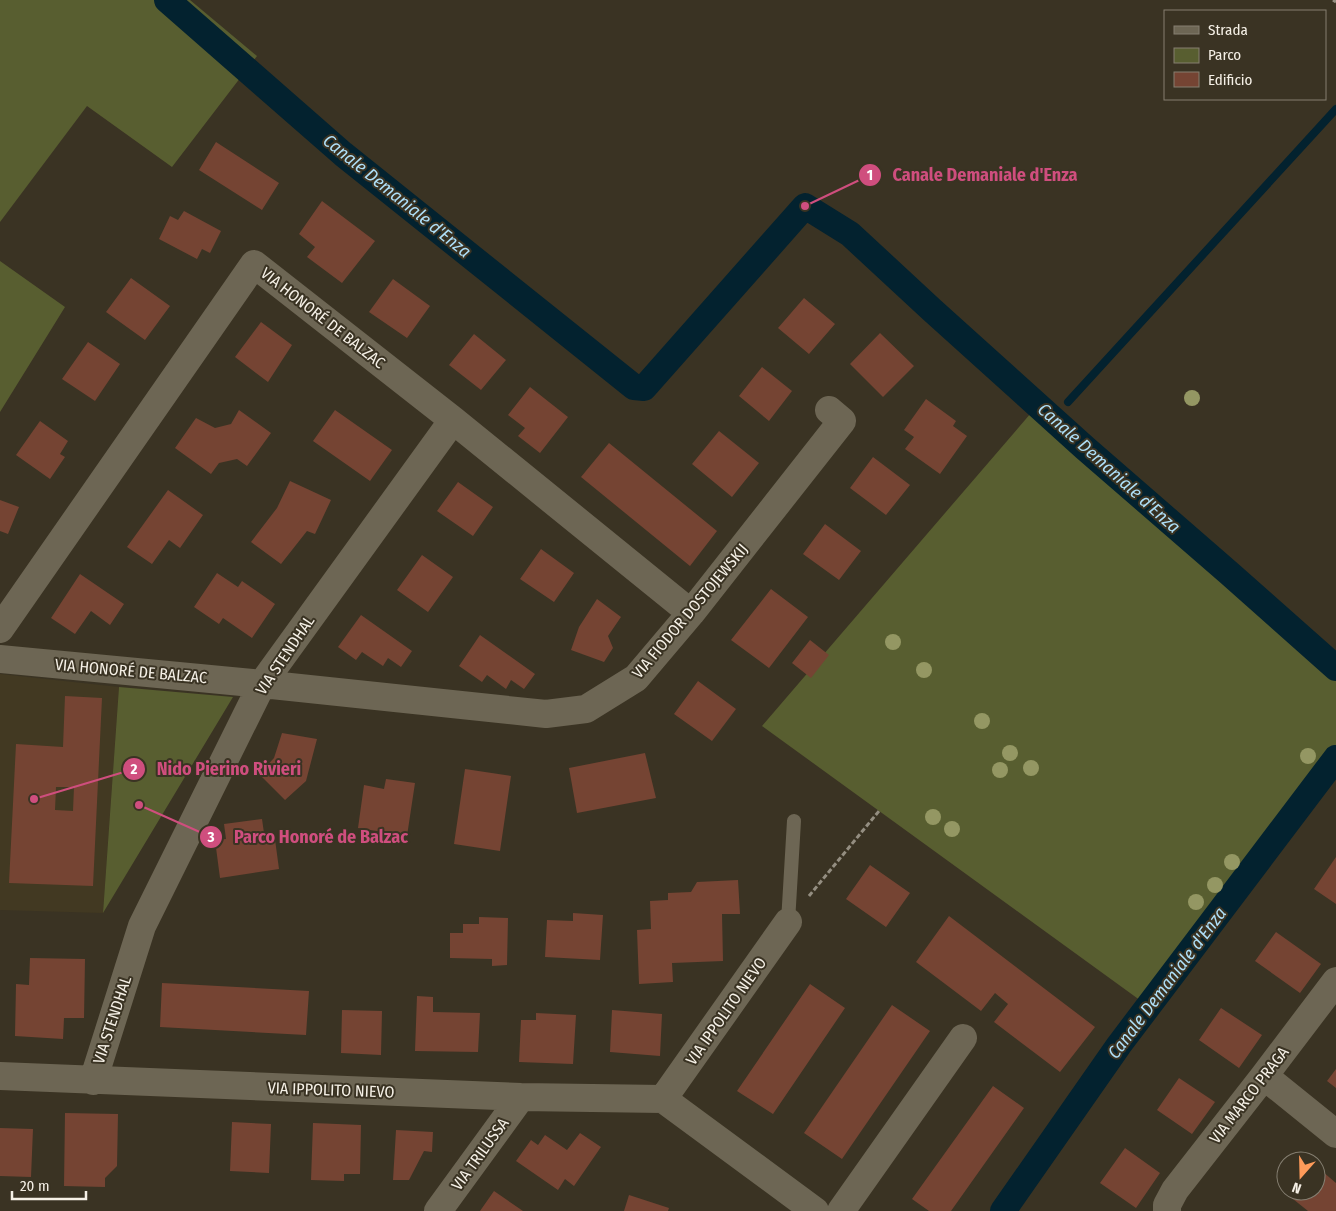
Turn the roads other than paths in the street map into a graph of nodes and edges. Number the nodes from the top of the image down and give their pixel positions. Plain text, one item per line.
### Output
1 (829, 410) dead end
2 (453, 420) junction
3 (691, 613) junction
4 (0, 629) edge
5 (0, 659) edge
6 (262, 684) junction
7 (794, 822) dead end
8 (788, 922) joint
9 (1336, 980) edge
10 (963, 1038) dead end
11 (0, 1076) edge
12 (1264, 1076) junction
13 (93, 1081) junction
14 (521, 1097) junction
15 (663, 1100) junction
16 (1336, 1134) edge
17 (438, 1211) edge
18 (815, 1211) edge
19 (841, 1211) edge
20 (1167, 1211) edge

1 - 3 street, VIA FIODOR DOSTOJEWSKIJ
2 - 3 street, VIA HONORÉ DE BALZAC
2 - 4 street, VIA HONORÉ DE BALZAC
2 - 6 street, VIA STENDHAL
3 - 6 street, VIA FIODOR DOSTOJEWSKIJ
5 - 6 street, VIA HONORÉ DE BALZAC
6 - 13 street, VIA STENDHAL
7 - 8 lane
8 - 15 street, VIA IPPOLITO NIEVO
9 - 12 street, VIA MARCO PRAGA
10 - 19 street
11 - 13 street, VIA IPPOLITO NIEVO
12 - 16 street
12 - 20 street, VIA MARCO PRAGA
13 - 14 street, VIA IPPOLITO NIEVO
14 - 15 street, VIA IPPOLITO NIEVO
14 - 17 street, VIA TRILUSSA
15 - 18 street

